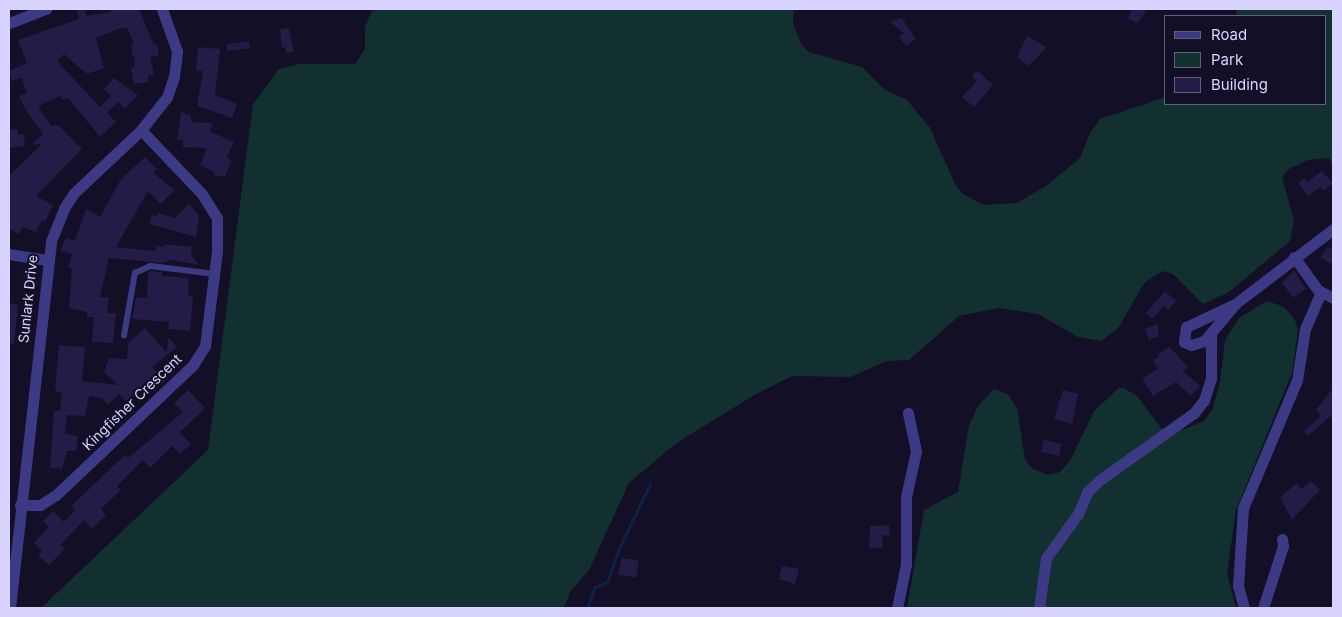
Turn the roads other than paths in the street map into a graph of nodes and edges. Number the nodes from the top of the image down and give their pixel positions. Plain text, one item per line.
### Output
1 (46, 9) edge
2 (162, 9) edge
3 (9, 23) edge
4 (141, 130) junction
5 (1333, 229) edge
6 (9, 254) edge
7 (1294, 257) junction
8 (46, 260) junction
9 (214, 274) junction
10 (1321, 292) junction
11 (1333, 298) edge
12 (1235, 304) junction
13 (1211, 334) junction
14 (124, 336) dead end
15 (908, 412) dead end
16 (20, 504) junction
17 (1282, 539) dead end
18 (10, 608) edge
19 (897, 608) edge
20 (1039, 608) edge
21 (1244, 608) edge
22 (1263, 608) edge

1 - 3 street
2 - 4 street, Sunlark Drive
4 - 8 street, Sunlark Drive
4 - 9 street, Kingfisher Crescent
5 - 7 street
6 - 8 street
7 - 10 street
7 - 12 street
8 - 16 street, Sunlark Drive
9 - 14 lane
9 - 16 street, Kingfisher Crescent
10 - 11 street
10 - 21 street
12 - 13 street
12 - 13 street
13 - 20 street
15 - 19 street
16 - 18 street, Sunlark Drive
17 - 22 street

